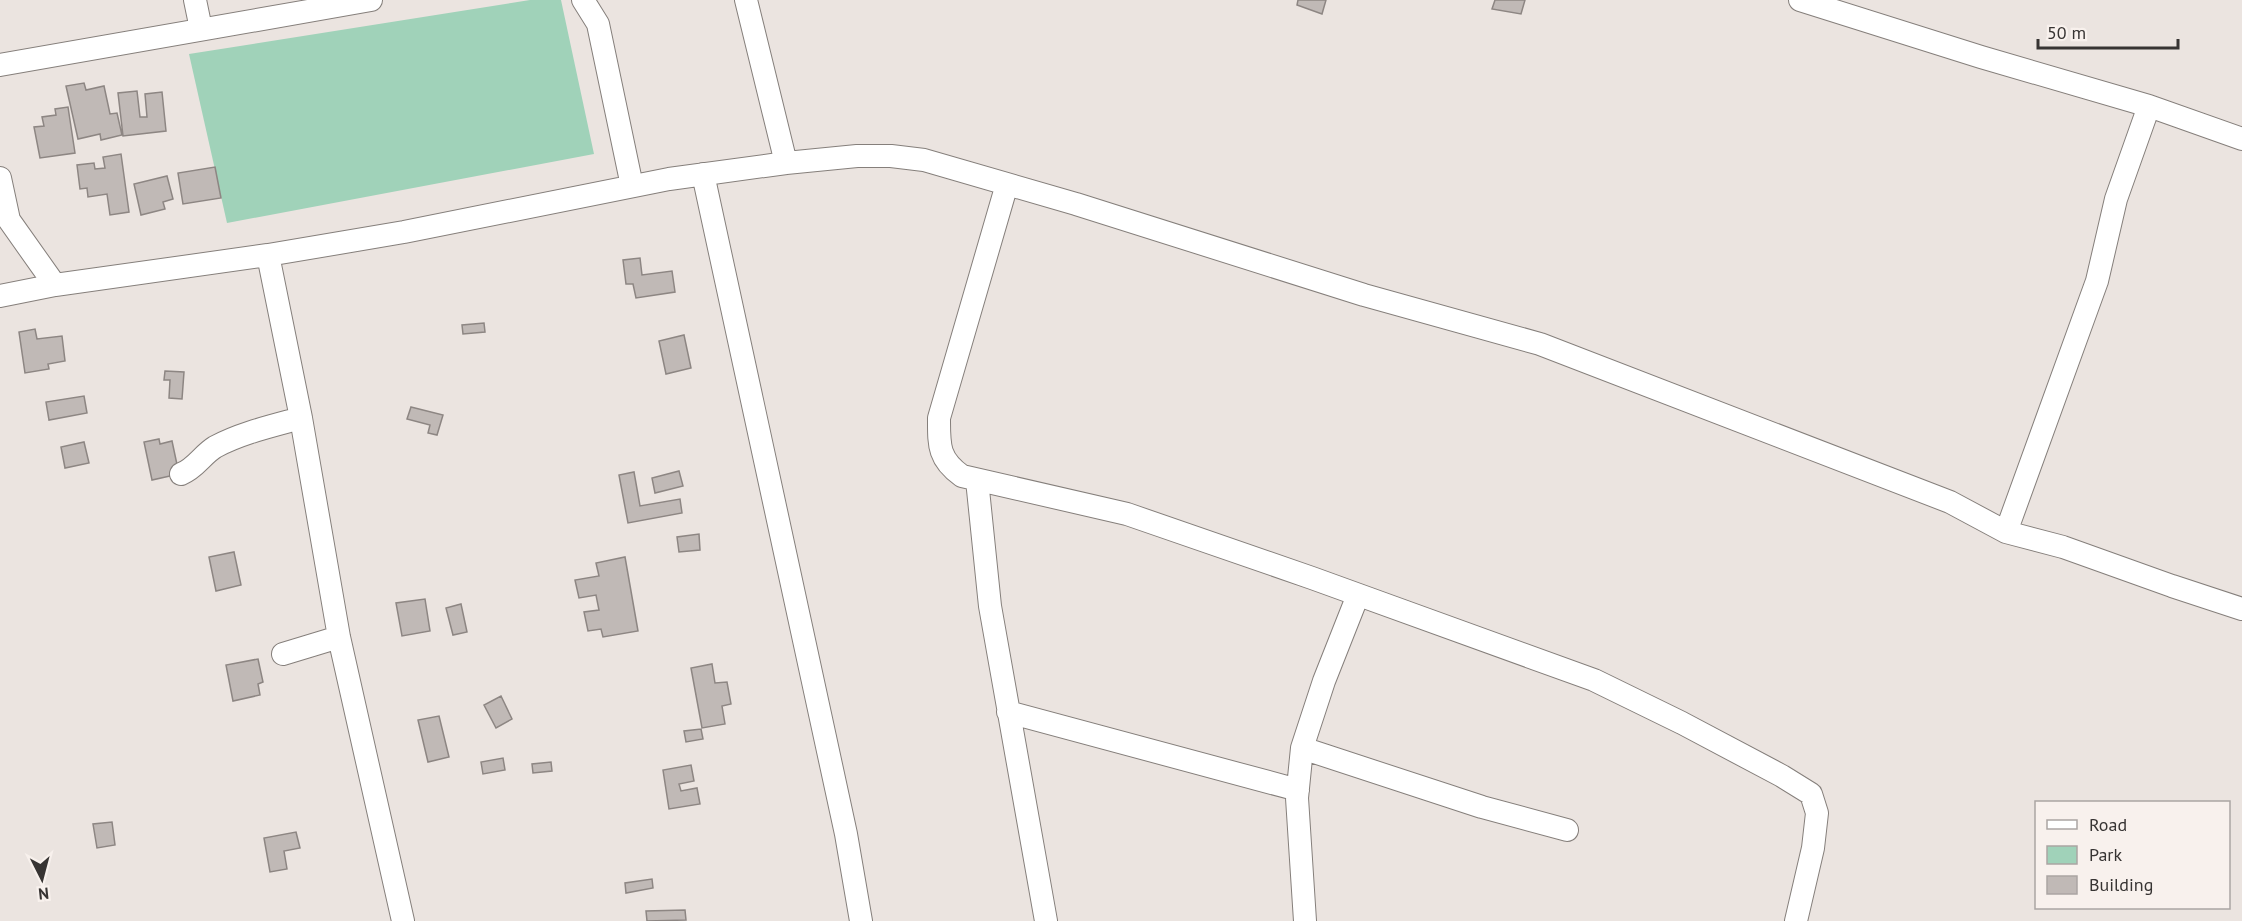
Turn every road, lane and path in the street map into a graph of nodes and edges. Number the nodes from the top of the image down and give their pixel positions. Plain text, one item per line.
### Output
1 (195, 0) edge
2 (371, 0) edge
3 (583, 0) edge
4 (746, 0) edge
5 (1810, 2) edge
6 (201, 29) junction
7 (0, 65) edge
8 (2149, 106) junction
9 (2242, 139) edge
10 (786, 163) junction
11 (703, 174) junction
12 (0, 178) edge
13 (1007, 184) junction
14 (632, 186) junction
15 (268, 255) junction
16 (55, 285) junction
17 (0, 296) edge
18 (301, 418) junction
19 (181, 474) dead end
20 (977, 480) junction
21 (2006, 532) junction
22 (1358, 595) junction
23 (2242, 609) edge
24 (339, 637) junction
25 (283, 654) dead end
26 (1008, 712) junction
27 (1302, 748) junction
28 (1298, 790) junction
29 (1567, 831) dead end
30 (403, 921) edge
31 (861, 921) edge
32 (1046, 921) edge
33 (1305, 921) edge
34 (1796, 921) edge

1 - 6 street
2 - 6 street
3 - 14 street
4 - 10 street
5 - 8 street
6 - 7 street
8 - 9 street
8 - 21 street
10 - 11 street
10 - 13 street
11 - 14 street
11 - 31 street
12 - 16 street
13 - 20 street
13 - 21 street
14 - 15 street
15 - 16 street
15 - 18 street
16 - 17 street
18 - 19 street
18 - 24 street
20 - 22 street
20 - 26 street
21 - 23 street
22 - 27 street
22 - 34 street
24 - 25 street
24 - 30 street
26 - 28 street
26 - 32 street
27 - 28 street
27 - 29 street
28 - 33 street

